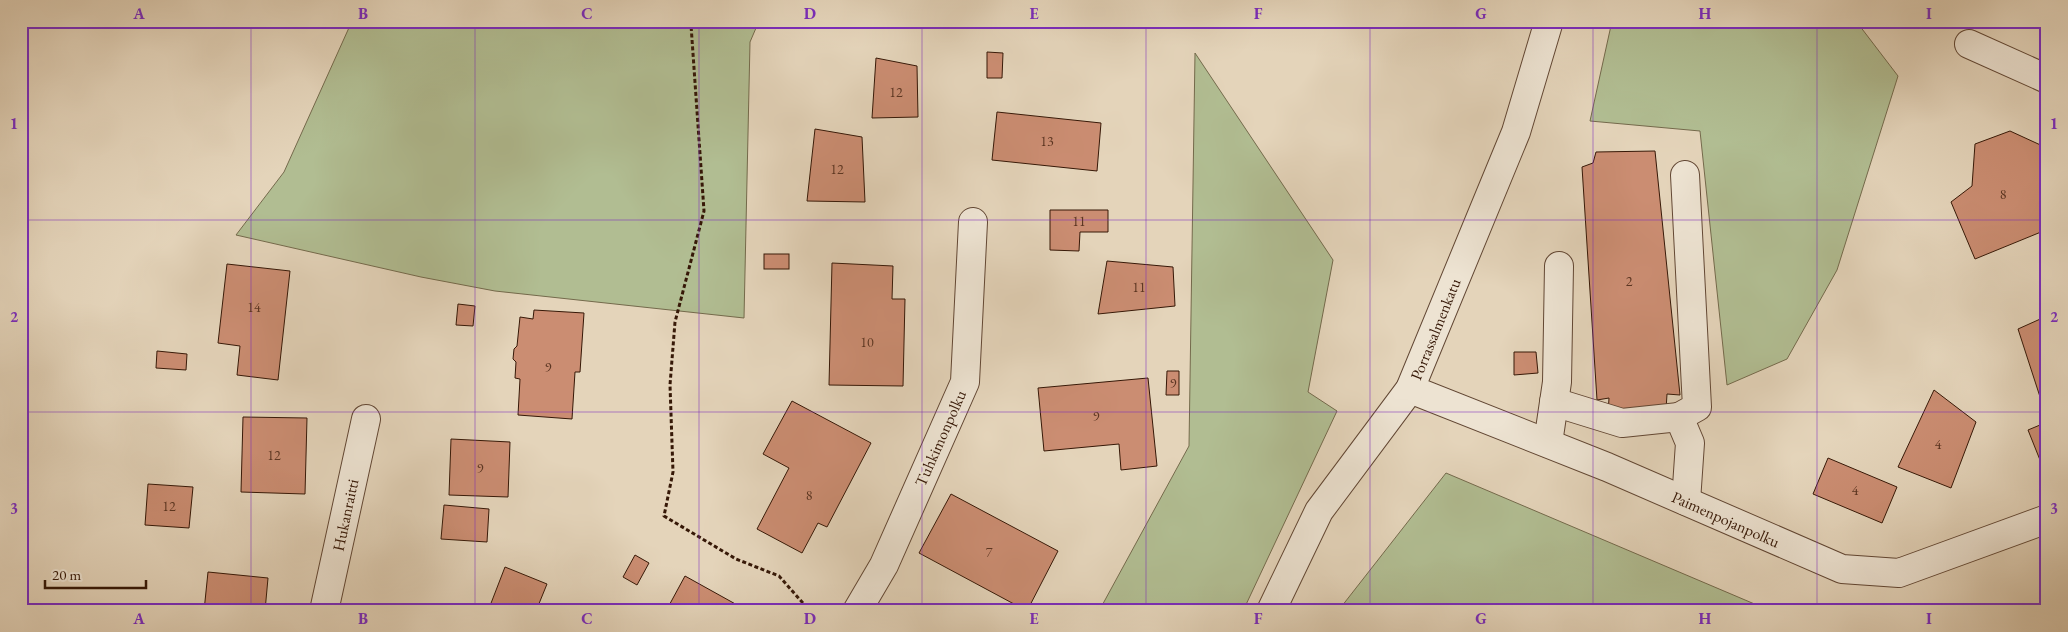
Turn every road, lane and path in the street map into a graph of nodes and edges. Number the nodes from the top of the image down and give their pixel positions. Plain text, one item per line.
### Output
1 (693, 21) edge
2 (1549, 21) edge
3 (1970, 44) dead end
4 (2047, 79) edge
5 (1685, 175) dead end
6 (973, 222) dead end
7 (1559, 266) dead end
8 (1410, 389) junction
9 (1554, 402) junction
10 (1679, 416) junction
11 (366, 419) dead end
12 (1548, 443) junction
13 (1686, 501) junction
14 (2047, 519) edge
15 (324, 611) edge
16 (810, 611) edge
17 (857, 611) edge
18 (1271, 611) edge

1 - 16 path
2 - 8 street, Porrassalmenkatu
3 - 4 street
5 - 10 street
6 - 17 street, Tuhkimonpolku
7 - 9 street
8 - 12 street, Paimenpojanpolku
8 - 18 street, Porrassalmenkatu
9 - 10 street
9 - 12 street
10 - 13 street
11 - 15 street, Hukanraitti
12 - 13 street, Paimenpojanpolku
13 - 14 street, Paimenpojanpolku

